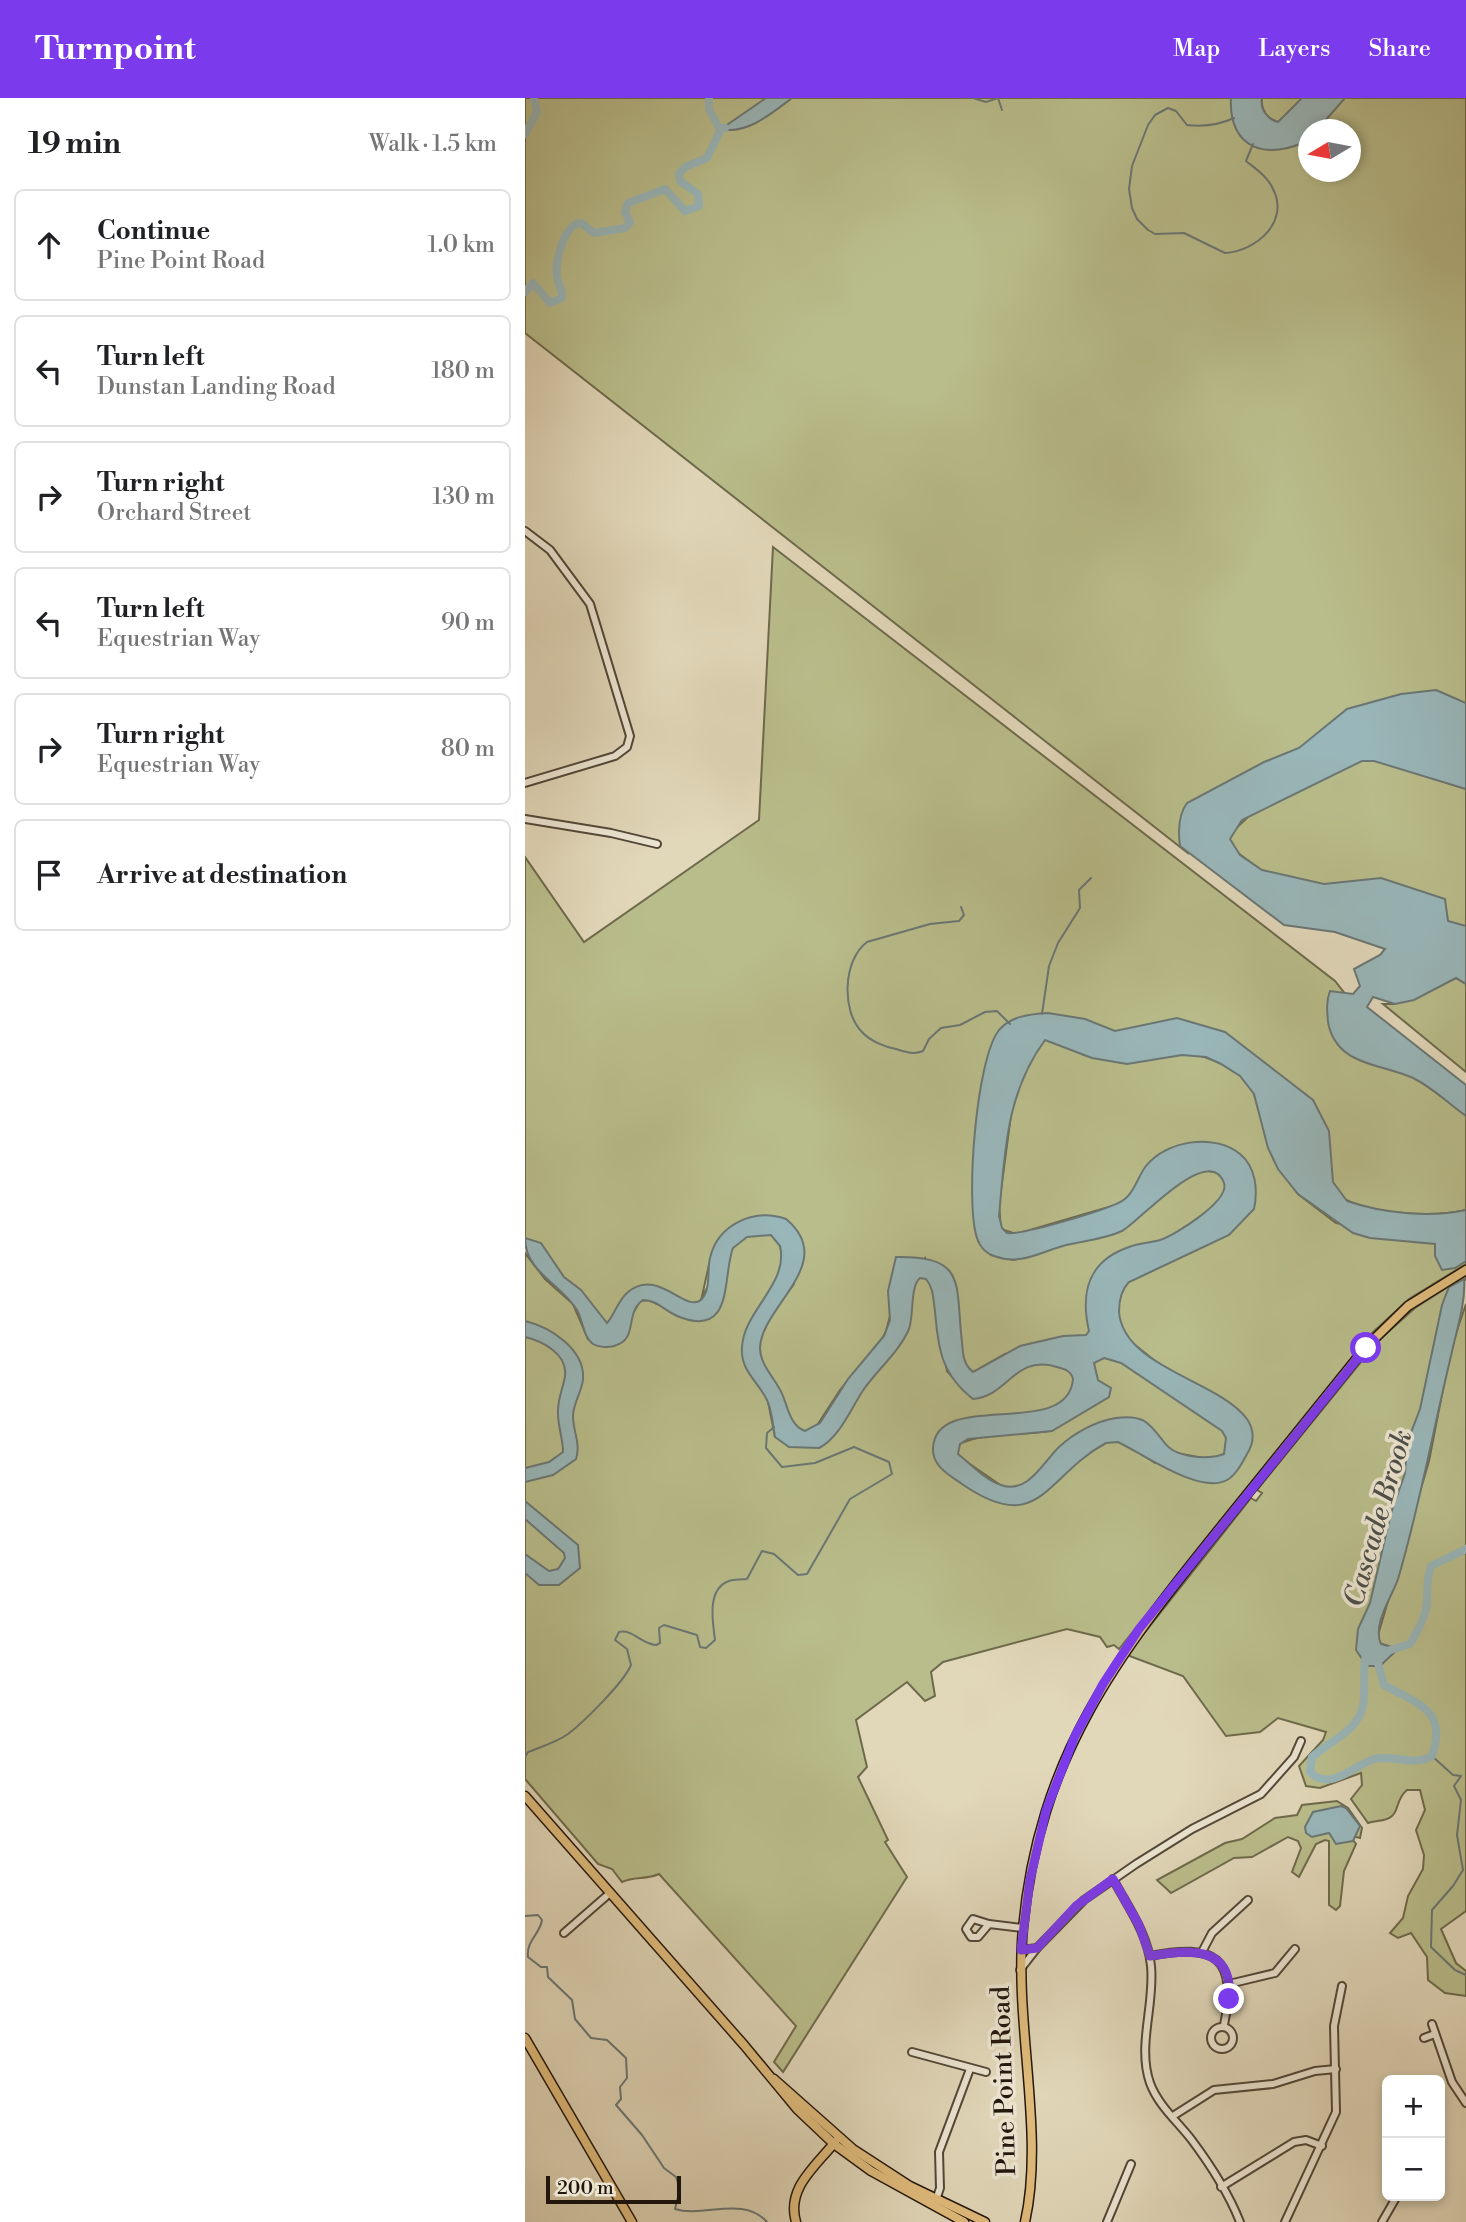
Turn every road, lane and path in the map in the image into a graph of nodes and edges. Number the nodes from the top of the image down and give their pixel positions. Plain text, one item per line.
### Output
1 (525, 531) edge
2 (525, 783) edge
3 (525, 819) edge
4 (657, 844) dead end
5 (1466, 1270) edge
6 (1301, 1741) dead end
7 (525, 1796) edge
8 (1113, 1879) junction
9 (610, 1893) junction
10 (1248, 1900) dead end
11 (989, 1924) dead end
12 (1023, 1928) junction
13 (564, 1933) dead end
14 (1037, 1948) junction
15 (1295, 1949) dead end
16 (1021, 1950) junction
17 (1202, 1952) junction
18 (1150, 1956) junction
19 (1020, 1970) junction
20 (1230, 1984) junction
21 (1342, 1986) dead end
22 (1432, 2024) dead end
23 (1224, 2025) dead end
24 (1435, 2034) junction
25 (525, 2038) edge
26 (1424, 2038) dead end
27 (912, 2052) dead end
28 (970, 2069) junction
29 (1336, 2069) junction
30 (986, 2072) dead end
31 (1466, 2103) edge
32 (1173, 2116) junction
33 (836, 2140) junction
34 (1322, 2146) junction
35 (1131, 2164) dead end
36 (1221, 2187) junction
37 (1394, 2201) edge
38 (932, 2202) junction
39 (1022, 2221) edge
40 (632, 2222) edge
41 (796, 2222) edge
42 (964, 2222) edge
43 (985, 2222) edge
44 (1107, 2222) edge
45 (1240, 2222) edge
46 (1285, 2222) edge
47 (1382, 2222) edge

1 - 2 street
3 - 4 street
5 - 12 main road, Pine Point Road
6 - 8 street
7 - 9 main road
8 - 14 street
8 - 18 street
9 - 13 street
9 - 33 main road
10 - 17 street
11 - 12 street
12 - 16 main road, Pine Point Road
14 - 16 street
14 - 19 street
15 - 20 street
16 - 19 main road, Pine Point Road
17 - 18 street
17 - 20 street
18 - 32 street
19 - 39 main road, Pine Point Road
20 - 23 street
21 - 29 street
22 - 24 street
24 - 26 street
24 - 31 street
25 - 40 main road
27 - 28 street
28 - 30 street
28 - 38 street
29 - 32 street
29 - 34 street
32 - 36 street
33 - 38 main road
33 - 41 main road
34 - 36 street
34 - 46 street
35 - 44 street
36 - 45 street
37 - 47 street
38 - 42 main road
38 - 43 main road

